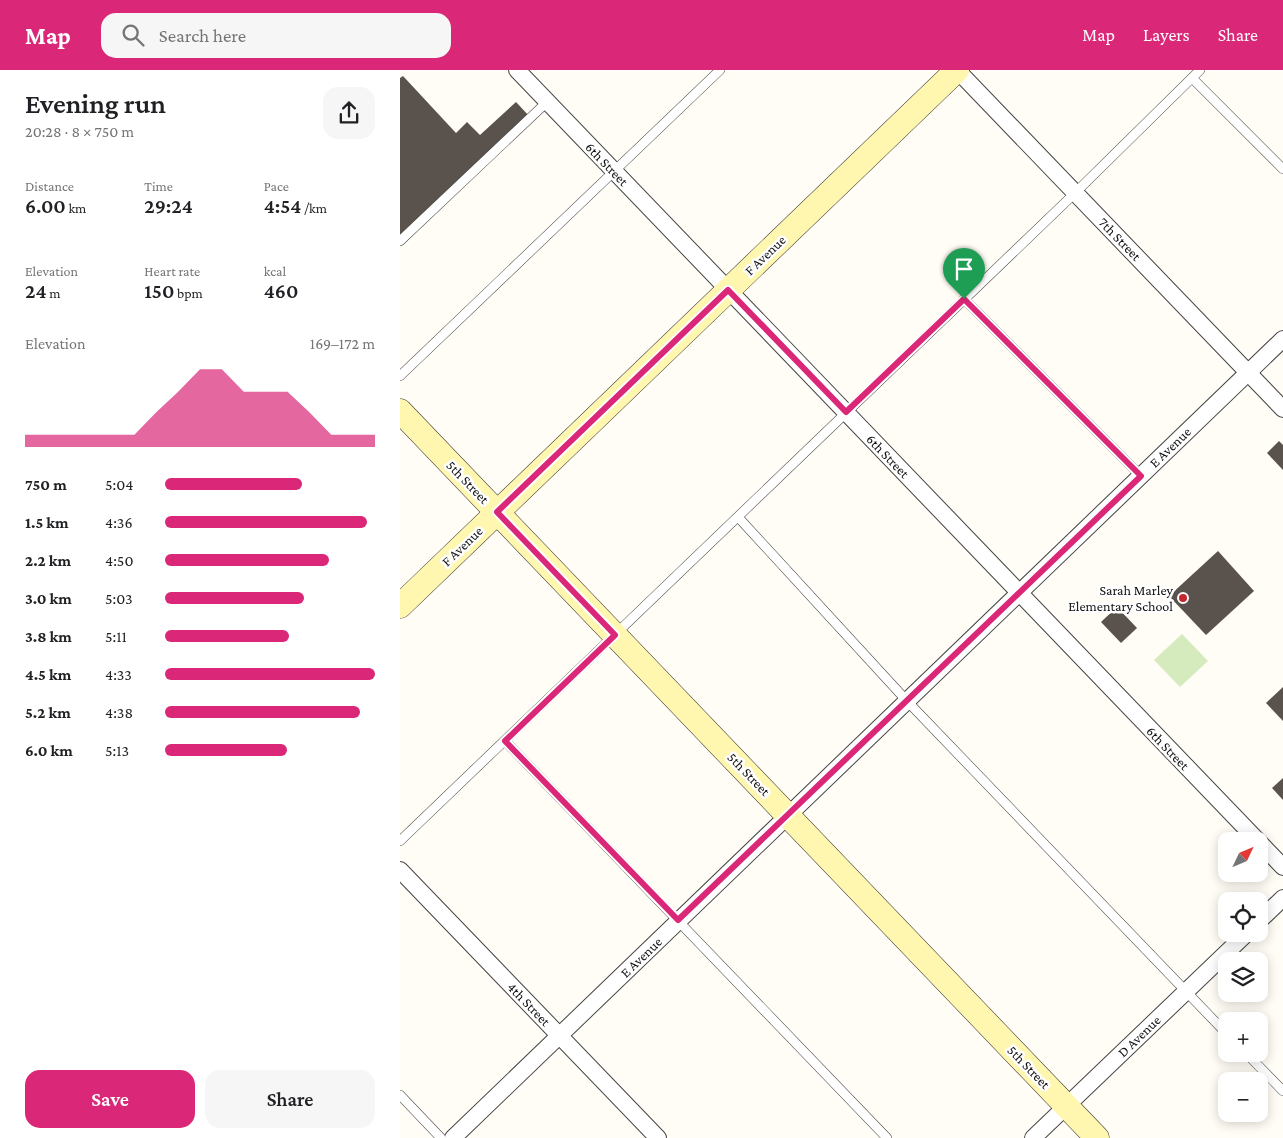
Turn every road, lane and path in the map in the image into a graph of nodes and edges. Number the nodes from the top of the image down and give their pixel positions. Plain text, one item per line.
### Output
1 (517, 70) edge
2 (720, 70) edge
3 (957, 70) edge
4 (1200, 70) edge
5 (1192, 78) junction
6 (547, 102) junction
7 (1283, 170) edge
8 (614, 171) junction
9 (1075, 193) junction
10 (400, 241) edge
11 (728, 290) junction
12 (964, 299) junction
13 (1283, 339) edge
14 (1248, 373) junction
15 (400, 376) edge
16 (1283, 409) edge
17 (400, 411) edge
18 (846, 412) junction
19 (1141, 476) junction
20 (497, 512) junction
21 (738, 517) junction
22 (1019, 593) junction
23 (400, 606) edge
24 (615, 635) junction
25 (907, 701) junction
26 (505, 741) junction
27 (788, 816) junction
28 (1248, 832) edge
29 (400, 841) edge
30 (1268, 852) edge
31 (1283, 867) edge
32 (400, 870) edge
33 (1283, 898) edge
34 (1268, 912) edge
35 (678, 920) junction
36 (1238, 942) edge
37 (1186, 991) junction
38 (1218, 1025) edge
39 (559, 1035) junction
40 (1255, 1062) edge
41 (1283, 1090) edge
42 (400, 1095) edge
43 (1066, 1106) junction
44 (441, 1138) edge
45 (453, 1138) edge
46 (658, 1138) edge
47 (887, 1138) edge
48 (1033, 1138) edge
49 (1097, 1138) edge

1 - 6 street, 6th Street
2 - 8 lane
3 - 9 street, 7th Street
3 - 11 street, F Avenue
4 - 5 lane
5 - 7 lane
5 - 9 lane
6 - 8 street, 6th Street
6 - 10 lane
8 - 11 street, 6th Street
8 - 15 lane
9 - 12 lane
9 - 14 street, 7th Street
11 - 18 street, 6th Street
11 - 20 street, F Avenue
12 - 18 lane
12 - 19 lane
13 - 14 street, E Avenue
14 - 16 street, 7th Street
14 - 19 street, E Avenue
17 - 20 street, 5th Street
18 - 21 lane
18 - 22 street, 6th Street
19 - 22 street, E Avenue
20 - 23 street, F Avenue
20 - 24 street, 5th Street
21 - 24 lane
21 - 25 lane
22 - 25 street, E Avenue
22 - 28 street, 6th Street
24 - 26 lane
24 - 27 street, 5th Street
25 - 27 street, E Avenue
25 - 37 lane
26 - 29 lane
26 - 35 lane
27 - 35 street, E Avenue
27 - 43 street, 5th Street
30 - 31 street, 6th Street
32 - 39 street, 4th Street
33 - 34 street
35 - 39 street, E Avenue
35 - 47 lane
36 - 37 street, D Avenue
37 - 38 lane
37 - 43 street, D Avenue
39 - 45 street, E Avenue
39 - 46 street, 4th Street
40 - 41 lane
42 - 44 lane
43 - 48 street, D Avenue
43 - 49 street, 5th Street

